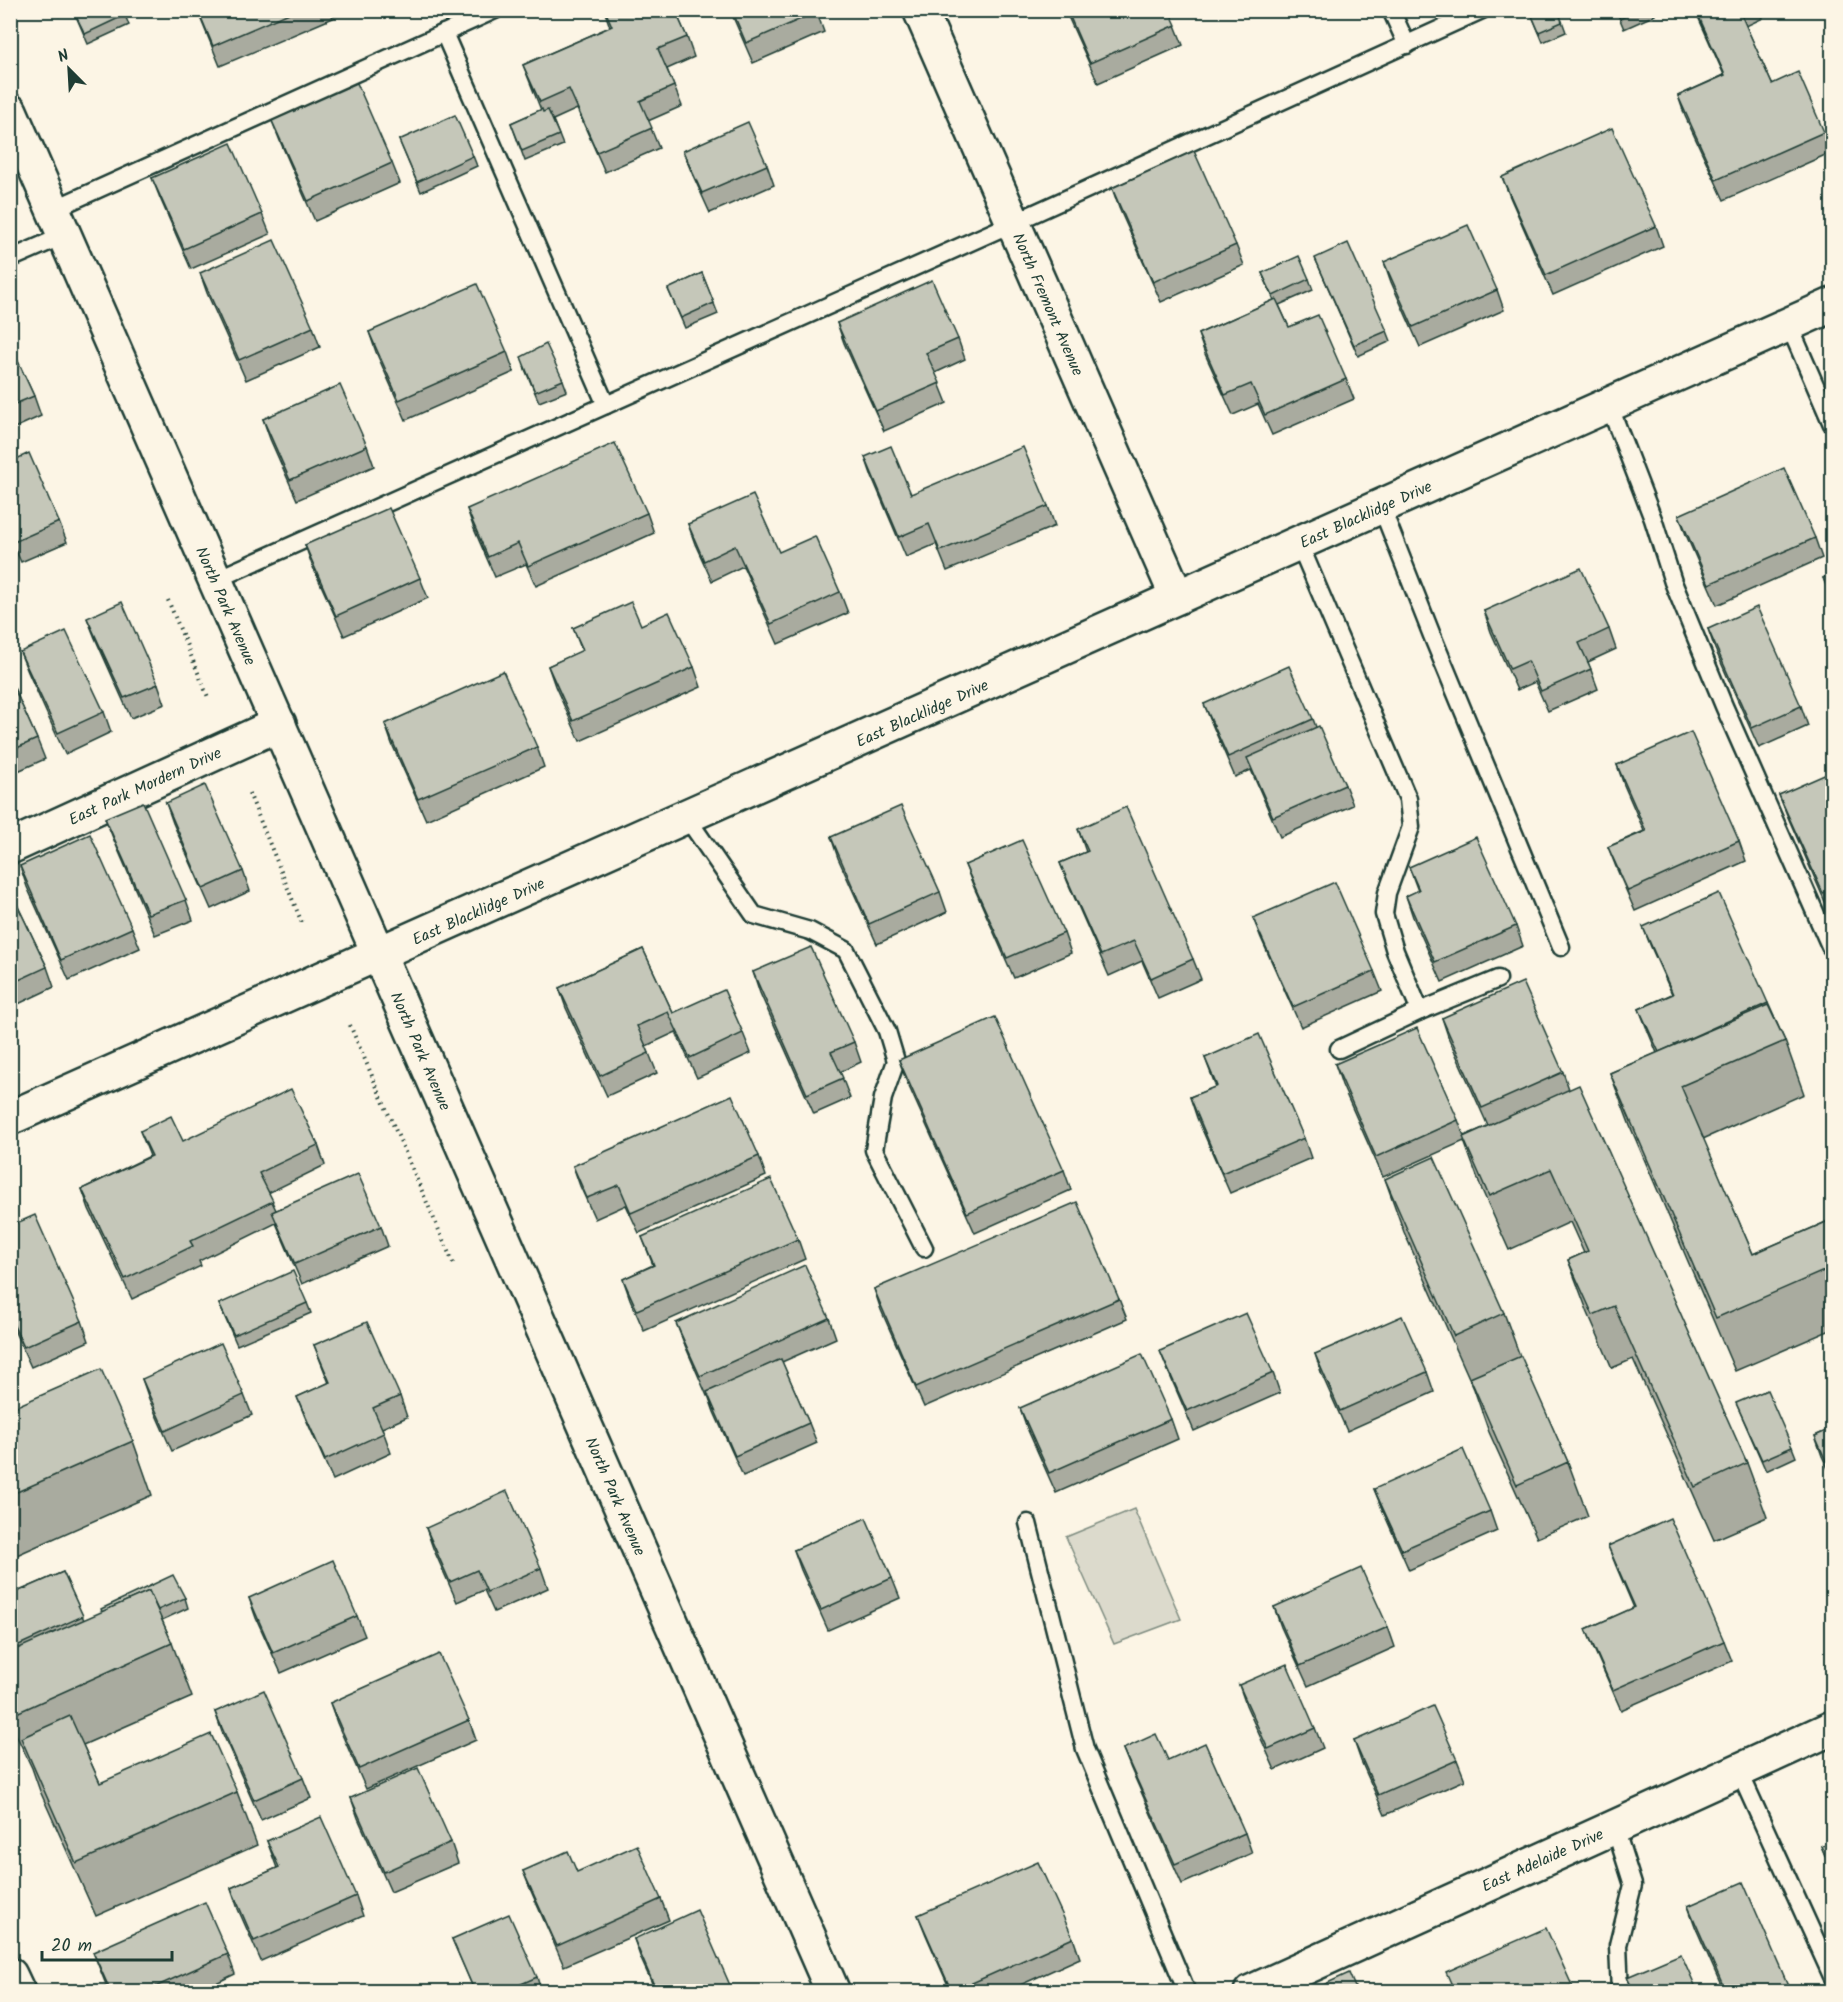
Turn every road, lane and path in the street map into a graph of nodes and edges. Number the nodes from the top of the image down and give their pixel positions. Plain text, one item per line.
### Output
1 (495, 10) edge
2 (920, 10) edge
3 (1391, 10) edge
4 (1482, 10) edge
5 (444, 33) junction
6 (1407, 45) junction
7 (10, 111) edge
8 (59, 222) junction
9 (1013, 223) junction
10 (10, 259) edge
11 (1833, 305) edge
12 (1788, 325) junction
13 (606, 405) junction
14 (1610, 405) junction
15 (1833, 424) edge
16 (1381, 506) junction
17 (1299, 543) junction
18 (217, 579) junction
19 (1177, 597) junction
20 (168, 600) dead end
21 (208, 697) dead end
22 (279, 724) junction
23 (249, 793) dead end
24 (687, 818) junction
25 (10, 847) edge
26 (302, 923) dead end
27 (1833, 946) edge
28 (1561, 947) dead end
29 (379, 956) junction
30 (1498, 979) dead end
31 (1420, 1011) junction
32 (350, 1025) dead end
33 (1339, 1049) dead end
34 (10, 1118) edge
35 (924, 1248) dead end
36 (454, 1265) dead end
37 (1028, 1523) dead end
38 (1833, 1728) edge
39 (1739, 1772) junction
40 (1615, 1828) junction
41 (10, 1975) edge
42 (1833, 1976) edge
43 (18, 1992) edge
44 (833, 1992) edge
45 (1187, 1992) edge
46 (1251, 1992) edge
47 (1620, 1992) edge

1 - 5 lane
2 - 9 street, North Fremont Avenue
3 - 6 lane
4 - 6 lane
5 - 8 lane
5 - 13 lane
6 - 9 lane
7 - 8 street, North Park Avenue
8 - 10 lane
8 - 18 street, North Park Avenue
9 - 13 lane
9 - 19 street, North Fremont Avenue
11 - 12 street, East Blacklidge Drive
12 - 14 street, East Blacklidge Drive
12 - 15 lane
13 - 18 lane
14 - 16 street, East Blacklidge Drive
14 - 27 lane
16 - 17 street, East Blacklidge Drive
16 - 28 lane
17 - 19 street, East Blacklidge Drive
17 - 31 lane
18 - 22 street, North Park Avenue
19 - 24 street, East Blacklidge Drive
20 - 21 path
22 - 25 street, East Park Mordern Drive
22 - 29 street, North Park Avenue
23 - 26 path
24 - 29 street, East Blacklidge Drive
24 - 35 lane
29 - 34 street, East Blacklidge Drive
29 - 44 street, North Park Avenue
30 - 31 lane
31 - 33 lane
32 - 36 path
37 - 45 lane
38 - 39 street, East Adelaide Drive
39 - 40 street, East Adelaide Drive
39 - 42 lane
40 - 46 street, East Adelaide Drive
40 - 47 lane
41 - 43 street

